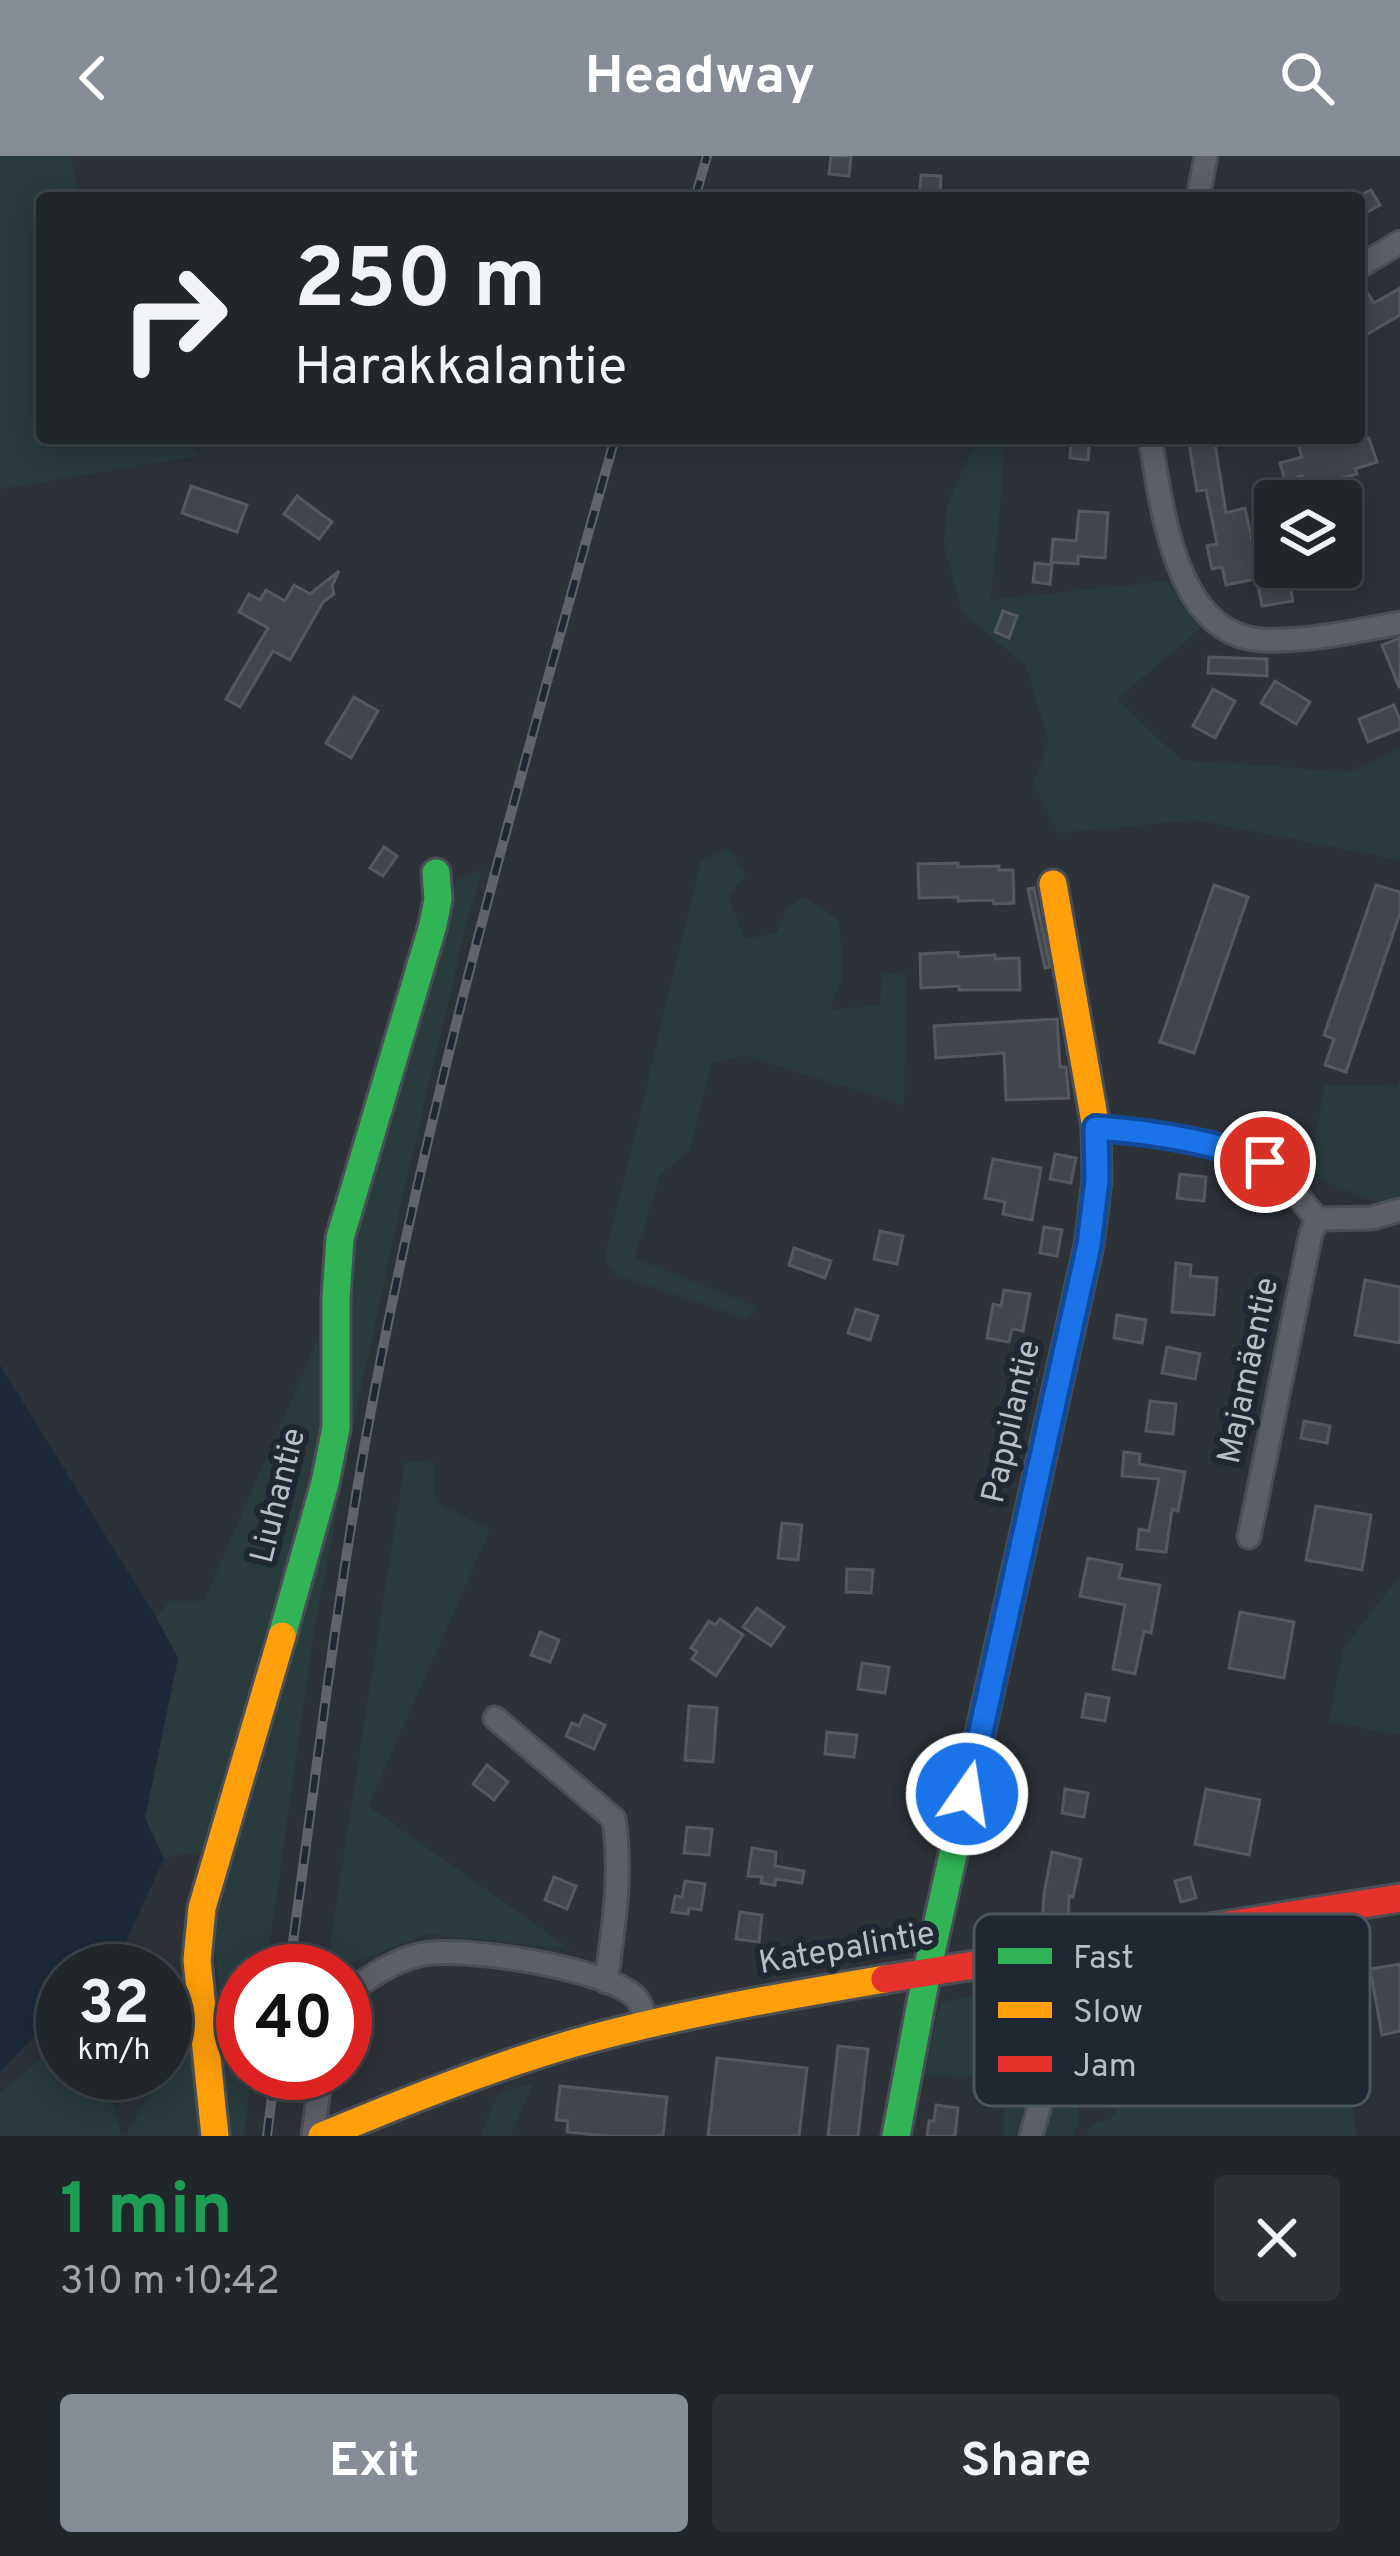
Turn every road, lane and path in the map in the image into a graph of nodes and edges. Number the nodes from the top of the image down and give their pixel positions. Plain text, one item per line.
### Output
1 (1206, 156) edge
2 (1199, 192) edge
3 (1400, 242) edge
4 (1365, 263) edge
5 (1151, 444) edge
6 (1400, 623) edge
7 (436, 873) dead end
8 (1053, 884) dead end
9 (1096, 1128) junction
10 (1400, 1210) edge
11 (1318, 1219) junction
12 (1249, 1537) dead end
13 (495, 1718) dead end
14 (1400, 1898) edge
15 (1298, 1914) edge
16 (974, 1964) edge
17 (927, 1971) junction
18 (372, 1976) edge
19 (606, 1982) junction
20 (649, 2025) junction
21 (320, 2100) edge
22 (1040, 2106) edge
23 (215, 2136) edge
24 (318, 2136) edge
25 (896, 2136) edge
26 (1031, 2136) edge

1 - 2 street
3 - 4 street
5 - 6 street
7 - 23 street, Liuhantie
8 - 9 street, Pappilantie
9 - 11 street
9 - 17 street, Pappilantie
10 - 11 street
11 - 12 street, Majamäentie
13 - 19 street
14 - 15 street, Katepalintie
16 - 17 street, Katepalintie
17 - 20 street, Katepalintie
17 - 25 street, Pappilantie
18 - 19 street
19 - 20 street
20 - 24 street, Katepalintie
21 - 24 street
22 - 26 street

